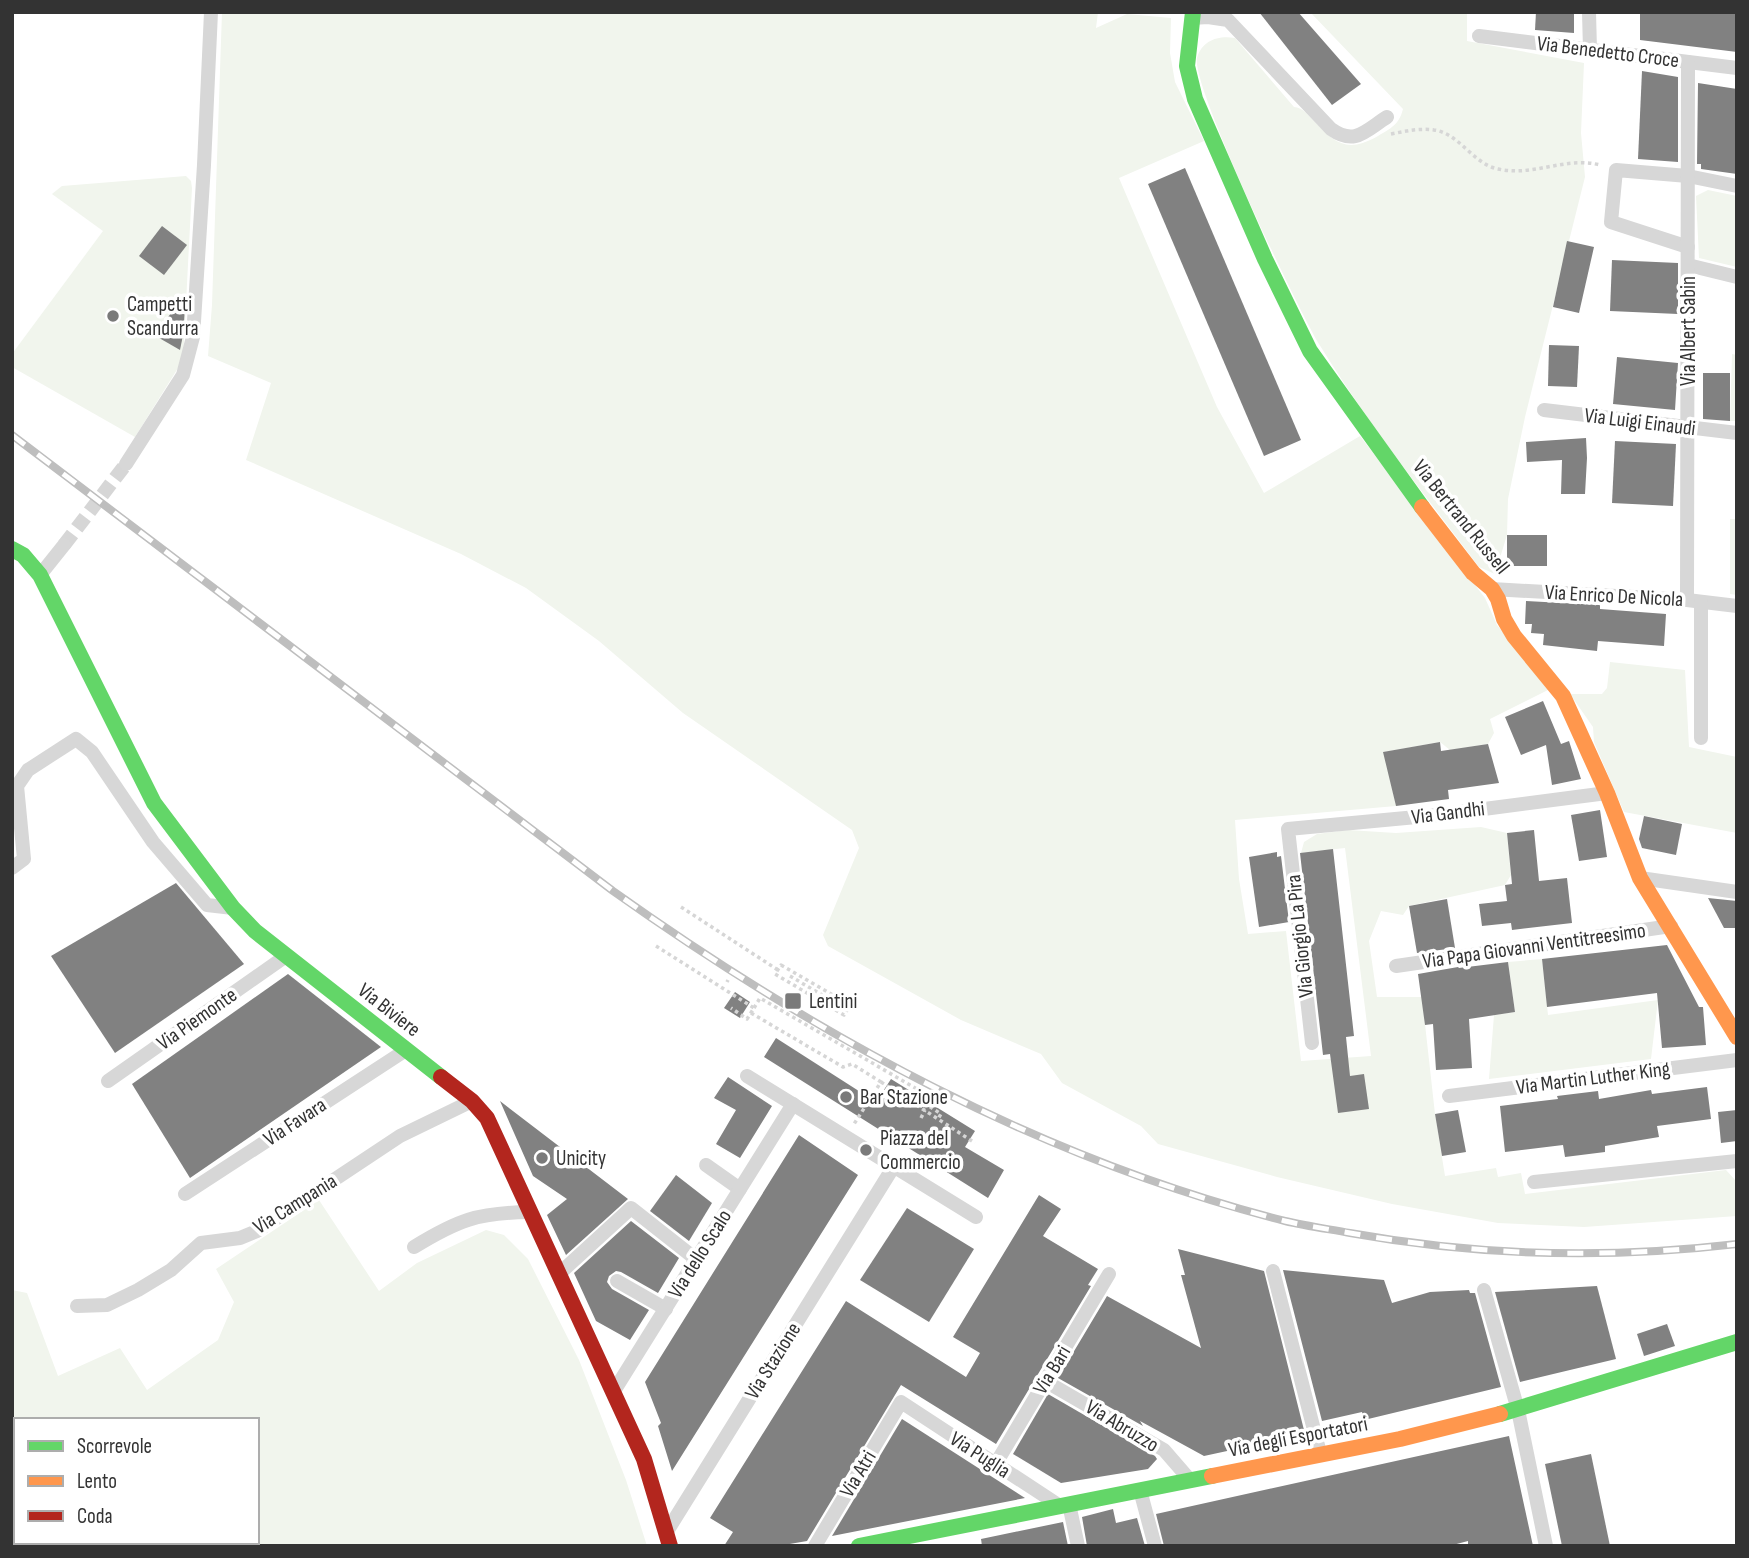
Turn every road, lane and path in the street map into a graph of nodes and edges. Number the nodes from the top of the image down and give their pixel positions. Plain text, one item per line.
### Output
1 (211, 12) edge
2 (1589, 12) edge
3 (1193, 15) edge
4 (1479, 36) dead end
5 (1590, 50) junction
6 (1688, 62) junction
7 (1737, 68) edge
8 (1387, 117) dead end
9 (1367, 130) junction
10 (1616, 170) junction
11 (1688, 176) junction
12 (1737, 186) edge
13 (1688, 247) junction
14 (1688, 265) junction
15 (1737, 277) edge
16 (1544, 410) dead end
17 (1687, 428) junction
18 (1737, 433) edge
19 (126, 464) tunnel mouth
20 (64, 545) tunnel mouth
21 (12, 549) edge
22 (40, 575) junction
23 (1492, 589) junction
24 (1694, 601) junction
25 (1737, 606) edge
26 (1702, 738) dead end
27 (1607, 793) junction
28 (1288, 829) joint
29 (12, 868) edge
30 (1640, 878) junction
31 (1737, 892) edge
32 (681, 907) dead end
33 (233, 908) junction
34 (1671, 926) junction
35 (656, 946) dead end
36 (286, 956) junction
37 (1396, 966) dead end
38 (778, 970) junction
39 (790, 976) dead end
40 (823, 993) junction
41 (819, 1001) junction
42 (731, 1009) dead end
43 (752, 1010) junction
44 (1737, 1037) edge
45 (1312, 1043) dead end
46 (406, 1050) junction
47 (1737, 1060) edge
48 (747, 1076) dead end
49 (108, 1081) dead end
50 (881, 1082) junction
51 (1449, 1096) dead end
52 (472, 1101) junction
53 (793, 1104) junction
54 (920, 1107) junction
55 (931, 1107) junction
56 (925, 1110) junction
57 (921, 1118) dead end
58 (938, 1119) junction
59 (847, 1137) junction
60 (975, 1143) dead end
61 (1737, 1161) edge
62 (706, 1165) dead end
63 (894, 1166) junction
64 (1534, 1182) dead end
65 (740, 1189) junction
66 (185, 1194) dead end
67 (529, 1212) junction
68 (976, 1217) dead end
69 (414, 1247) dead end
70 (697, 1260) junction
71 (1273, 1271) dead end
72 (560, 1273) junction
73 (1109, 1274) dead end
74 (617, 1281) dead end
75 (1484, 1290) dead end
76 (77, 1306) dead end
77 (666, 1309) junction
78 (1737, 1342) edge
79 (1045, 1381) junction
80 (614, 1391) junction
81 (901, 1402) joint
82 (1518, 1410) junction
83 (1320, 1454) junction
84 (995, 1465) junction
85 (1190, 1480) junction
86 (1140, 1490) junction
87 (1065, 1505) junction
88 (668, 1539) edge
89 (815, 1546) edge
90 (859, 1546) edge
91 (1079, 1546) edge
92 (1154, 1546) edge
93 (1546, 1546) edge

1 - 19 street
2 - 5 street
3 - 9 street
3 - 23 street, Via Bertrand Russell
4 - 5 street, Via Benedetto Croce
5 - 6 street, Via Benedetto Croce
6 - 7 street, Via Benedetto Croce
6 - 11 street, Via Albert Sabin
8 - 9 street
9 - 10 path
10 - 11 street
10 - 13 street
11 - 12 street
11 - 13 street, Via Albert Sabin
13 - 14 street, Via Albert Sabin
14 - 15 street
14 - 17 street, Via Albert Sabin
16 - 17 street, Via Luigi Einaudi
17 - 18 street, Via Luigi Einaudi
17 - 24 street, Via Albert Sabin
20 - 22 street
21 - 22 street, Via Biviere
22 - 33 street, Via Biviere
23 - 24 street, Via Enrico De Nicola
23 - 27 street, Via Bertrand Russell
24 - 25 street, Via Enrico De Nicola
24 - 26 street, Via Albert Sabin
27 - 28 street, Via Gandhi
27 - 30 street, Via Bertrand Russell
28 - 45 street, Via Giorgio La Pira
29 - 33 street
30 - 31 street
30 - 34 street, Via Bertrand Russell
32 - 38 path
33 - 36 street, Via Biviere
34 - 37 street, Via Papa Giovanni Ventitreesimo
34 - 44 street, Via Bertrand Russell
35 - 43 path
36 - 46 street, Via Biviere
36 - 49 street, Via Piemonte
38 - 40 path
38 - 41 path
39 - 40 path
40 - 41 path
40 - 41 path
42 - 43 path
43 - 50 path
43 - 55 path
46 - 52 street, Via Biviere
46 - 66 street, Via Favara
47 - 51 street, Via Martin Luther King
48 - 53 street
50 - 54 path
50 - 59 path
52 - 67 street, Via Biviere
52 - 76 street, Via Campania
53 - 59 street
53 - 65 street, Via dello Scalo
54 - 55 path
54 - 56 path
55 - 58 path
56 - 57 path
56 - 58 path
58 - 60 path
59 - 63 street
61 - 64 street
62 - 65 street
63 - 68 street
63 - 88 street, Via Stazione
65 - 70 street, Via dello Scalo
67 - 69 street
67 - 72 street, Via Biviere
70 - 72 street
70 - 77 street, Via dello Scalo
71 - 83 street
72 - 80 street, Via Biviere
73 - 79 street, Via Bari
74 - 77 street
75 - 82 street
77 - 80 street, Via dello Scalo
78 - 82 street, Via degli Esportatori
79 - 84 street, Via Bari
79 - 85 street, Via Abruzzo
80 - 88 street, Via Biviere
81 - 84 street, Via Puglia
81 - 89 street, Via Atri
82 - 83 street, Via degli Esportatori
82 - 93 street
83 - 85 street, Via degli Esportatori
84 - 87 street, Via Puglia
85 - 86 street, Via degli Esportatori
86 - 87 street, Via degli Esportatori
86 - 92 street
87 - 90 street, Via degli Esportatori
87 - 91 street

